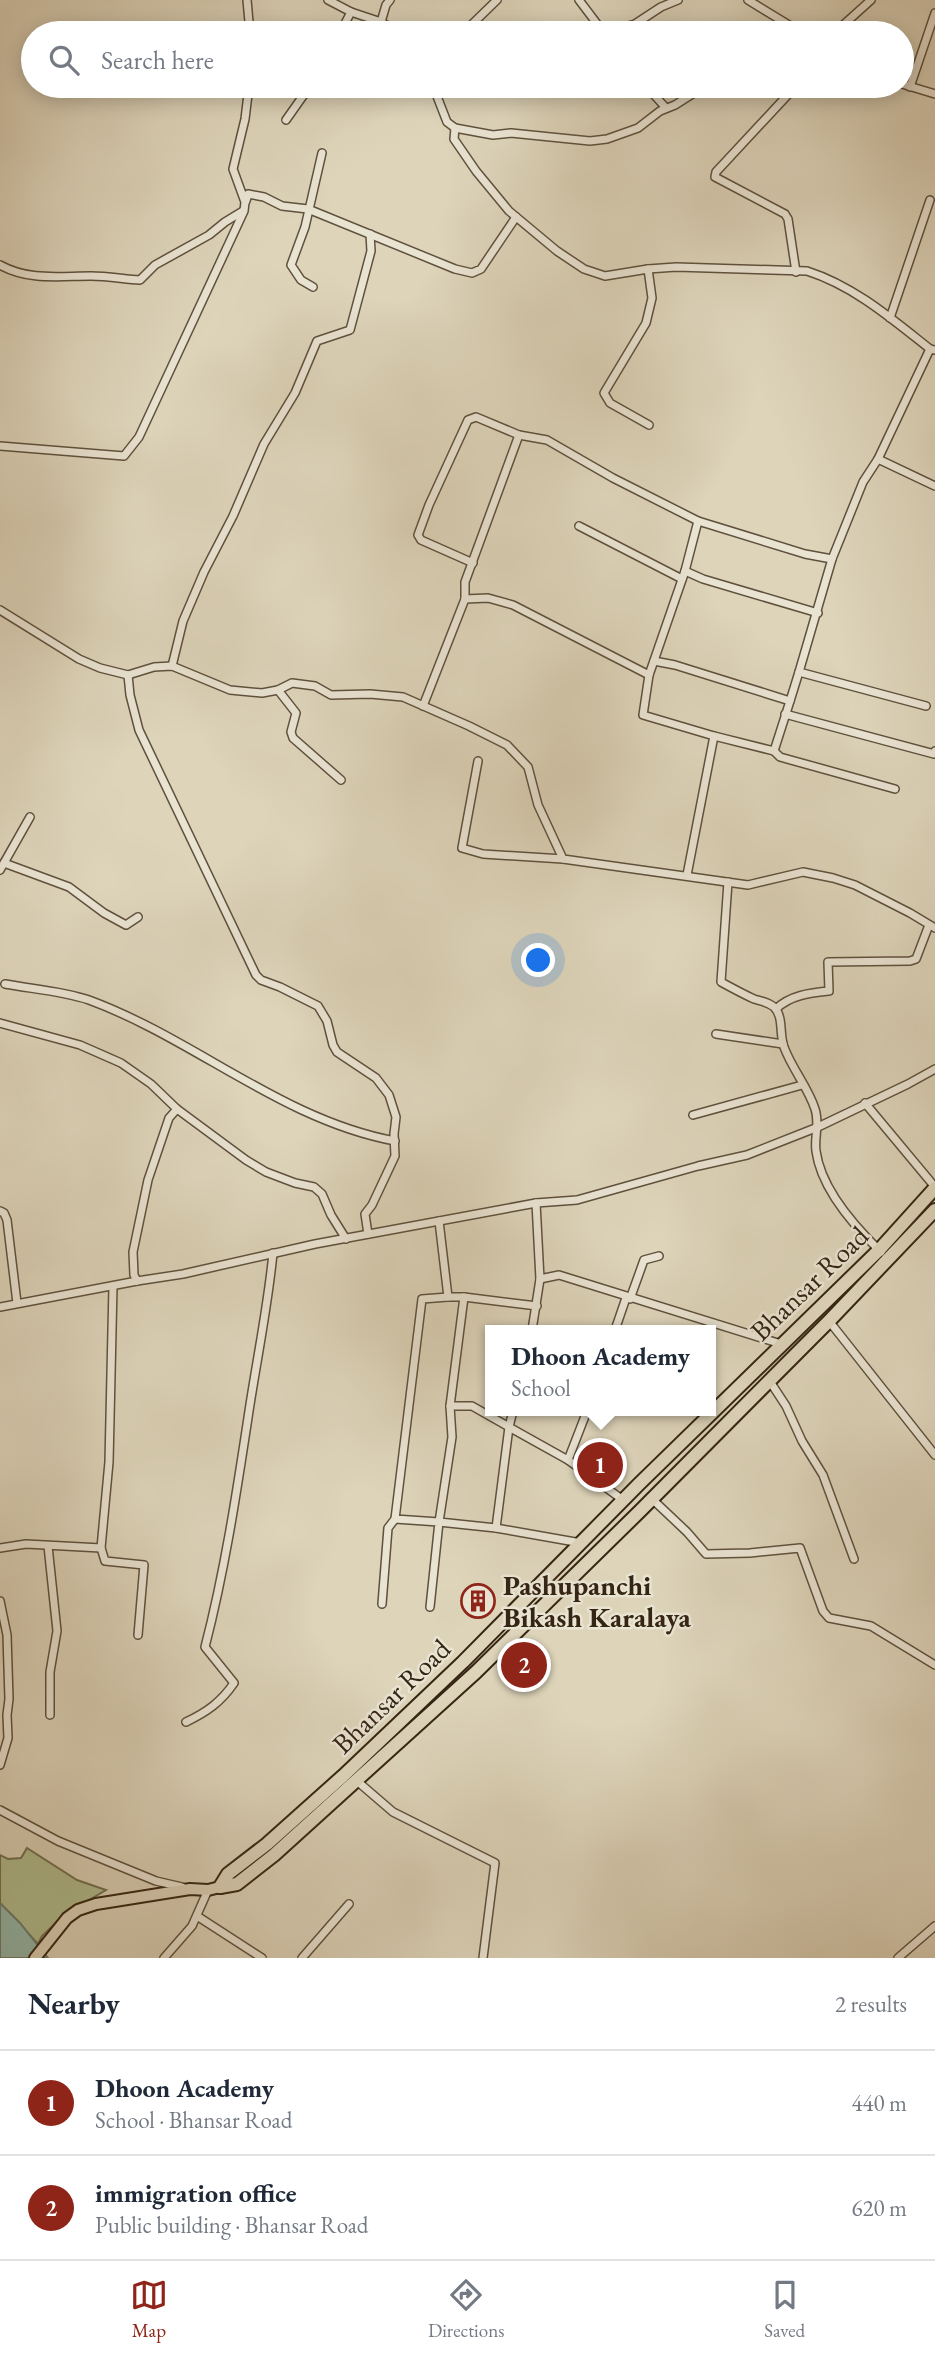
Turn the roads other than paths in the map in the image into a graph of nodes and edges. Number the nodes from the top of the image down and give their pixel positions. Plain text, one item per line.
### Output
1 (247, 0) edge
2 (328, 0) edge
3 (390, 0) edge
4 (497, 0) edge
5 (579, 0) edge
6 (678, 0) edge
7 (748, 0) edge
8 (871, 0) edge
9 (351, 12) junction
10 (935, 13) edge
11 (249, 21) edge
12 (346, 21) edge
13 (378, 21) edge
14 (381, 21) edge
15 (475, 21) edge
16 (596, 21) edge
17 (640, 21) edge
18 (780, 21) edge
19 (848, 21) edge
20 (914, 65) edge
21 (914, 87) edge
22 (935, 94) edge
23 (248, 98) edge
24 (302, 98) edge
25 (438, 98) edge
26 (657, 98) edge
27 (684, 98) edge
28 (785, 98) edge
29 (666, 108) junction
30 (286, 120) dead end
31 (455, 128) junction
32 (322, 153) dead end
33 (930, 200) dead end
34 (245, 202) junction
35 (308, 209) junction
36 (244, 211) junction
37 (516, 217) junction
38 (370, 234) junction
39 (0, 265) edge
40 (648, 269) junction
41 (796, 272) junction
42 (313, 287) dead end
43 (890, 318) junction
44 (932, 350) edge
45 (649, 425) dead end
46 (520, 435) junction
47 (0, 446) edge
48 (878, 459) junction
49 (935, 486) edge
50 (698, 521) junction
51 (579, 526) dead end
52 (832, 559) junction
53 (473, 563) junction
54 (685, 571) junction
55 (682, 579) junction
56 (465, 599) junction
57 (0, 610) edge
58 (818, 613) junction
59 (654, 661) junction
60 (172, 666) junction
61 (799, 672) junction
62 (128, 675) junction
63 (649, 675) junction
64 (278, 690) junction
65 (789, 701) junction
66 (423, 706) junction
67 (926, 706) dead end
68 (785, 714) junction
69 (714, 736) junction
70 (774, 751) junction
71 (935, 751) edge
72 (478, 761) dead end
73 (341, 780) dead end
74 (895, 789) dead end
75 (30, 817) dead end
76 (563, 859) junction
77 (2, 866) edge
78 (687, 875) junction
79 (728, 882) junction
80 (138, 917) dead end
81 (932, 927) edge
82 (5, 984) dead end
83 (776, 1009) junction
84 (0, 1024) edge
85 (716, 1034) dead end
86 (783, 1044) junction
87 (935, 1069) edge
88 (803, 1085) junction
89 (865, 1103) junction
90 (177, 1109) junction
91 (693, 1115) dead end
92 (818, 1127) junction
93 (395, 1141) junction
94 (935, 1188) edge
95 (536, 1203) junction
96 (935, 1210) edge
97 (0, 1211) edge
98 (439, 1221) junction
99 (368, 1234) junction
100 (346, 1239) junction
101 (878, 1250) junction
102 (273, 1253) junction
103 (659, 1256) dead end
104 (890, 1259) junction
105 (540, 1279) junction
106 (137, 1281) junction
107 (113, 1286) junction
108 (448, 1297) junction
109 (464, 1297) junction
110 (628, 1298) junction
111 (17, 1303) junction
112 (537, 1306) junction
113 (0, 1307) edge
114 (829, 1321) junction
115 (533, 1325) edge
116 (617, 1325) edge
117 (781, 1344) junction
118 (769, 1380) junction
119 (450, 1406) junction
120 (716, 1408) edge
121 (485, 1413) edge
122 (490, 1416) edge
123 (512, 1416) edge
124 (585, 1416) edge
125 (708, 1416) edge
126 (509, 1427) junction
127 (935, 1455) edge
128 (568, 1460) junction
129 (651, 1498) junction
130 (623, 1500) junction
131 (396, 1519) junction
132 (439, 1522) junction
133 (496, 1528) junction
134 (581, 1543) junction
135 (48, 1546) junction
136 (0, 1548) edge
137 (101, 1548) junction
138 (854, 1559) dead end
139 (0, 1601) edge
140 (382, 1604) dead end
141 (430, 1607) dead end
142 (138, 1635) dead end
143 (935, 1665) edge
144 (50, 1715) dead end
145 (186, 1722) dead end
146 (0, 1765) edge
147 (358, 1781) junction
148 (0, 1810) edge
149 (190, 1889) junction
150 (214, 1889) junction
151 (349, 1904) dead end
152 (197, 1916) junction
153 (935, 1926) edge
154 (35, 1958) edge
155 (164, 1958) edge
156 (262, 1958) edge
157 (302, 1958) edge
158 (483, 1958) edge
159 (898, 1958) edge

1 - 11 street
2 - 9 street
3 - 14 street
4 - 15 street
5 - 16 street
6 - 17 street
7 - 18 street
8 - 19 street
9 - 12 street
9 - 13 street
10 - 20 street
21 - 22 street
23 - 34 street
24 - 30 street
25 - 31 street
26 - 29 street
27 - 29 street
28 - 41 street
29 - 31 street
31 - 37 street
32 - 35 street
33 - 43 street
34 - 35 street
34 - 36 street
35 - 38 street
35 - 42 street
36 - 39 street
36 - 47 street
37 - 38 street
37 - 40 street
38 - 60 street
40 - 41 street
40 - 45 street
41 - 43 street
43 - 44 street
44 - 48 street
46 - 50 street
46 - 53 street
46 - 53 street
48 - 49 street
48 - 52 street
50 - 52 street
50 - 54 street
51 - 55 street
52 - 58 street
53 - 56 street
54 - 55 street
54 - 58 street
55 - 59 street
56 - 63 street
56 - 66 street
57 - 62 street
58 - 61 street
59 - 63 street
59 - 65 street
60 - 62 street
60 - 64 street
61 - 65 street
61 - 67 street
62 - 93 street
63 - 69 street
64 - 66 street
64 - 73 street
65 - 68 street
66 - 76 street
68 - 70 street
68 - 71 street
69 - 70 street
69 - 78 street
70 - 74 street
72 - 76 street
75 - 77 street
76 - 78 street
77 - 80 street
78 - 79 street
79 - 81 street
79 - 83 street
81 - 83 street
82 - 93 street
83 - 86 street
84 - 90 street
85 - 86 street
86 - 88 street
87 - 89 street
88 - 91 street
88 - 92 street
89 - 92 street
89 - 94 street
90 - 100 street
90 - 106 street
92 - 95 street
92 - 101 street
93 - 99 street
94 - 101 highway, Bhansar Road
95 - 98 street
95 - 105 street
96 - 104 highway, Bhansar Road
97 - 111 street
98 - 99 street
98 - 108 street
99 - 100 street
100 - 102 street
101 - 104 street
101 - 117 highway, Bhansar Road
102 - 106 street
102 - 145 street
103 - 110 street
104 - 114 highway, Bhansar Road
105 - 110 street
105 - 112 street
106 - 107 street
107 - 111 street
107 - 137 street
108 - 109 street
108 - 131 street
109 - 112 street
109 - 119 street
110 - 116 street
110 - 117 street
111 - 113 street
112 - 115 street
114 - 118 highway, Bhansar Road
114 - 127 street
117 - 120 highway, Bhansar Road
118 - 129 highway, Bhansar Road
118 - 138 street
119 - 121 street
119 - 132 street
122 - 126 street
123 - 126 street
124 - 128 street
125 - 130 highway, Bhansar Road
126 - 128 street
126 - 133 street
128 - 130 street
129 - 143 street
129 - 147 highway, Bhansar Road
130 - 134 highway, Bhansar Road
131 - 132 street
131 - 140 street
132 - 133 street
132 - 141 street
133 - 134 street
134 - 150 highway, Bhansar Road
135 - 136 street
135 - 137 street
135 - 144 street
137 - 142 street
139 - 146 street
147 - 150 highway, Bhansar Road
147 - 158 street
148 - 149 street
149 - 150 main road
149 - 154 main road
150 - 152 street
151 - 157 street
152 - 155 street
152 - 156 street
153 - 159 street

